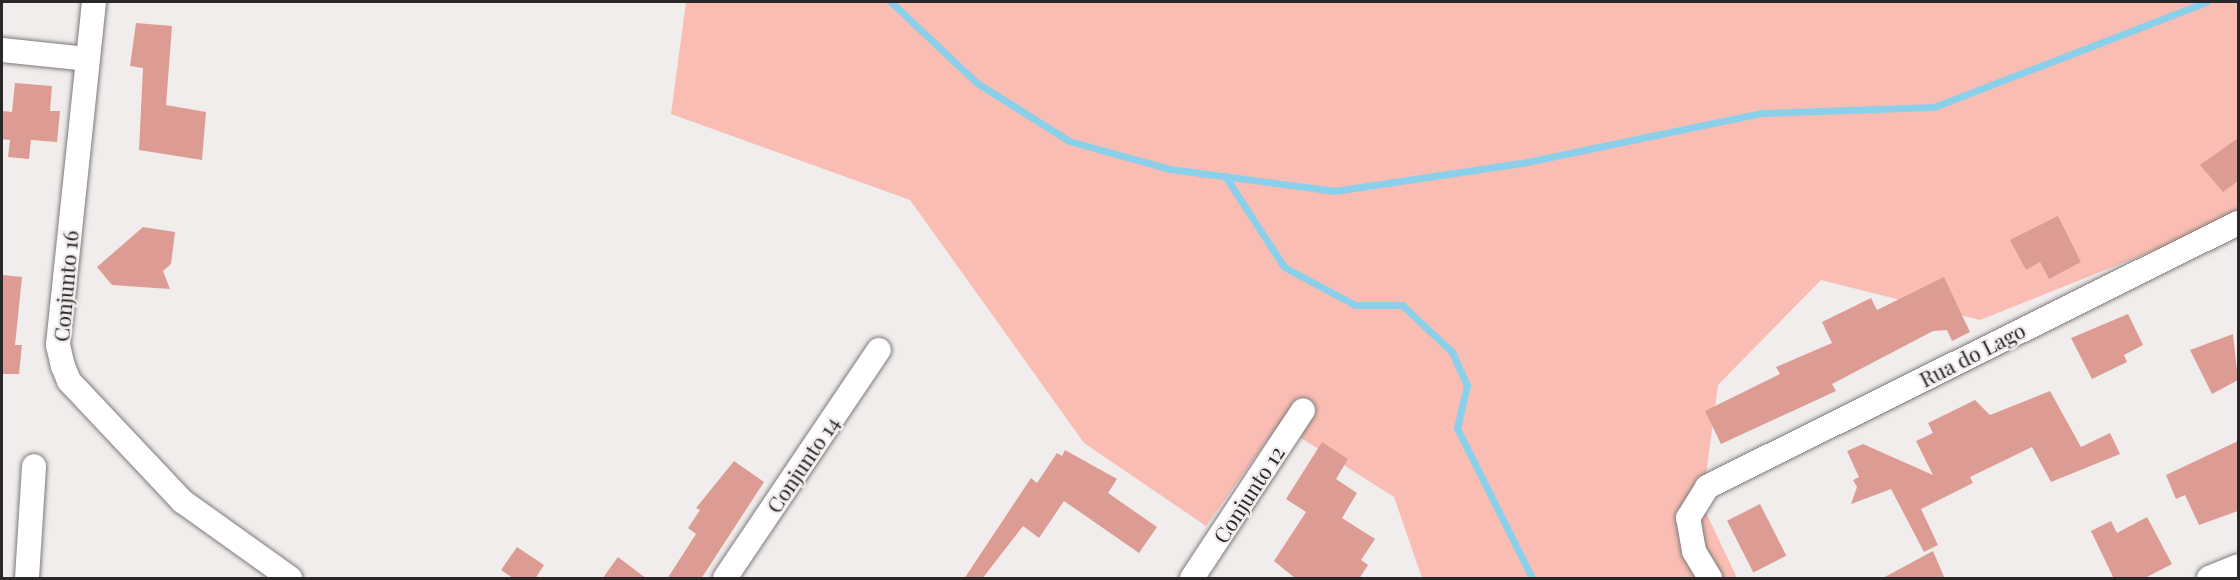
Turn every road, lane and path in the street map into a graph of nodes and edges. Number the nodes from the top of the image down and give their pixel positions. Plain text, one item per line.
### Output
1 (94, 2) edge
2 (2, 50) edge
3 (87, 59) junction
4 (2238, 224) edge
5 (879, 350) dead end
6 (1303, 410) dead end
7 (33, 466) dead end
8 (2238, 566) edge
9 (27, 579) edge
10 (290, 579) edge
11 (725, 579) edge
12 (1192, 579) edge
13 (1710, 579) edge
14 (2209, 579) edge

1 - 3 street, Conjunto 16
2 - 3 street
3 - 10 street, Conjunto 16
4 - 13 street, Rua do Lago
5 - 11 street, Conjunto 14
6 - 12 street, Conjunto 12
7 - 9 street
8 - 14 street

